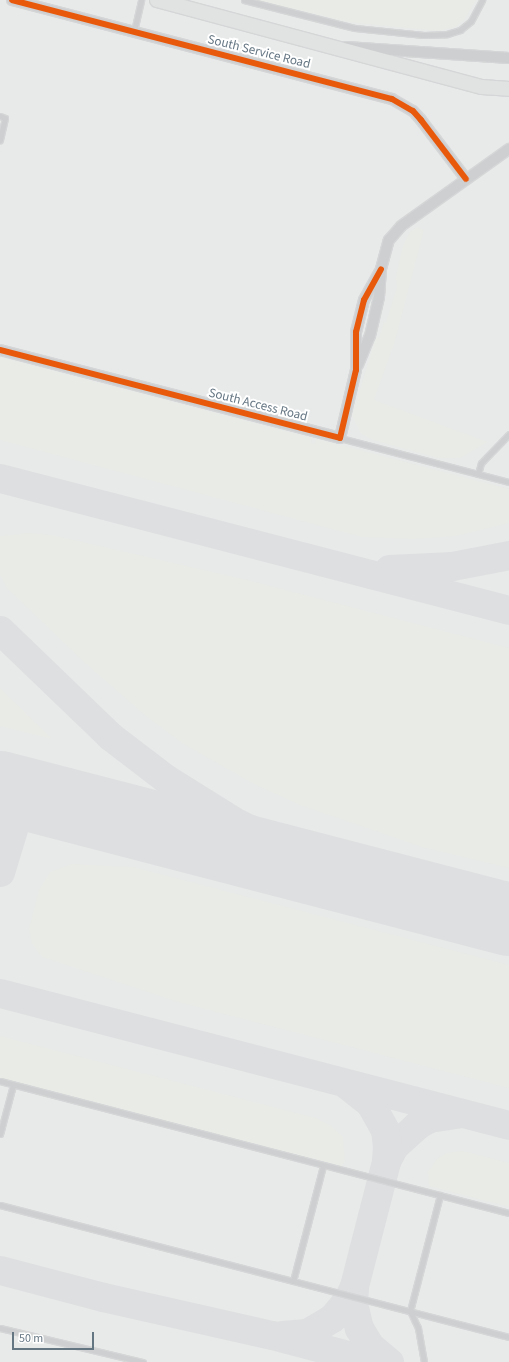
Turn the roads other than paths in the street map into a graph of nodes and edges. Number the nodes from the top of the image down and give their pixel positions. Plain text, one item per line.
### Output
1 (12, 0) edge
2 (141, 0) edge
3 (158, 0) edge
4 (244, 0) edge
5 (482, 0) edge
6 (134, 31) junction
7 (338, 47) junction
8 (509, 58) edge
9 (509, 89) edge
10 (0, 116) edge
11 (0, 140) edge
12 (509, 149) edge
13 (466, 179) junction
14 (381, 269) junction
15 (0, 350) edge
16 (356, 370) junction
17 (509, 434) edge
18 (340, 438) junction
19 (478, 474) junction
20 (509, 482) edge
21 (0, 1081) edge
22 (13, 1085) junction
23 (0, 1134) edge
24 (323, 1166) junction
25 (440, 1195) junction
26 (0, 1205) edge
27 (509, 1213) edge
28 (293, 1280) junction
29 (410, 1311) junction
30 (0, 1328) edge
31 (509, 1337) edge
32 (143, 1362) edge
33 (424, 1362) edge

1 - 6 street, South Service Road
2 - 6 lane
3 - 7 street
4 - 5 lane
6 - 13 street, South Service Road
7 - 8 street
7 - 9 street
10 - 11 lane
12 - 13 street
13 - 14 street
14 - 16 street
14 - 16 street
15 - 18 street, South Access Road
16 - 18 street
17 - 19 lane
18 - 19 lane
19 - 20 lane
21 - 22 lane
22 - 23 lane
22 - 24 lane
24 - 25 lane
24 - 28 lane
25 - 27 lane
25 - 29 lane
26 - 28 lane
28 - 29 lane
29 - 31 lane
29 - 33 lane
30 - 32 lane

